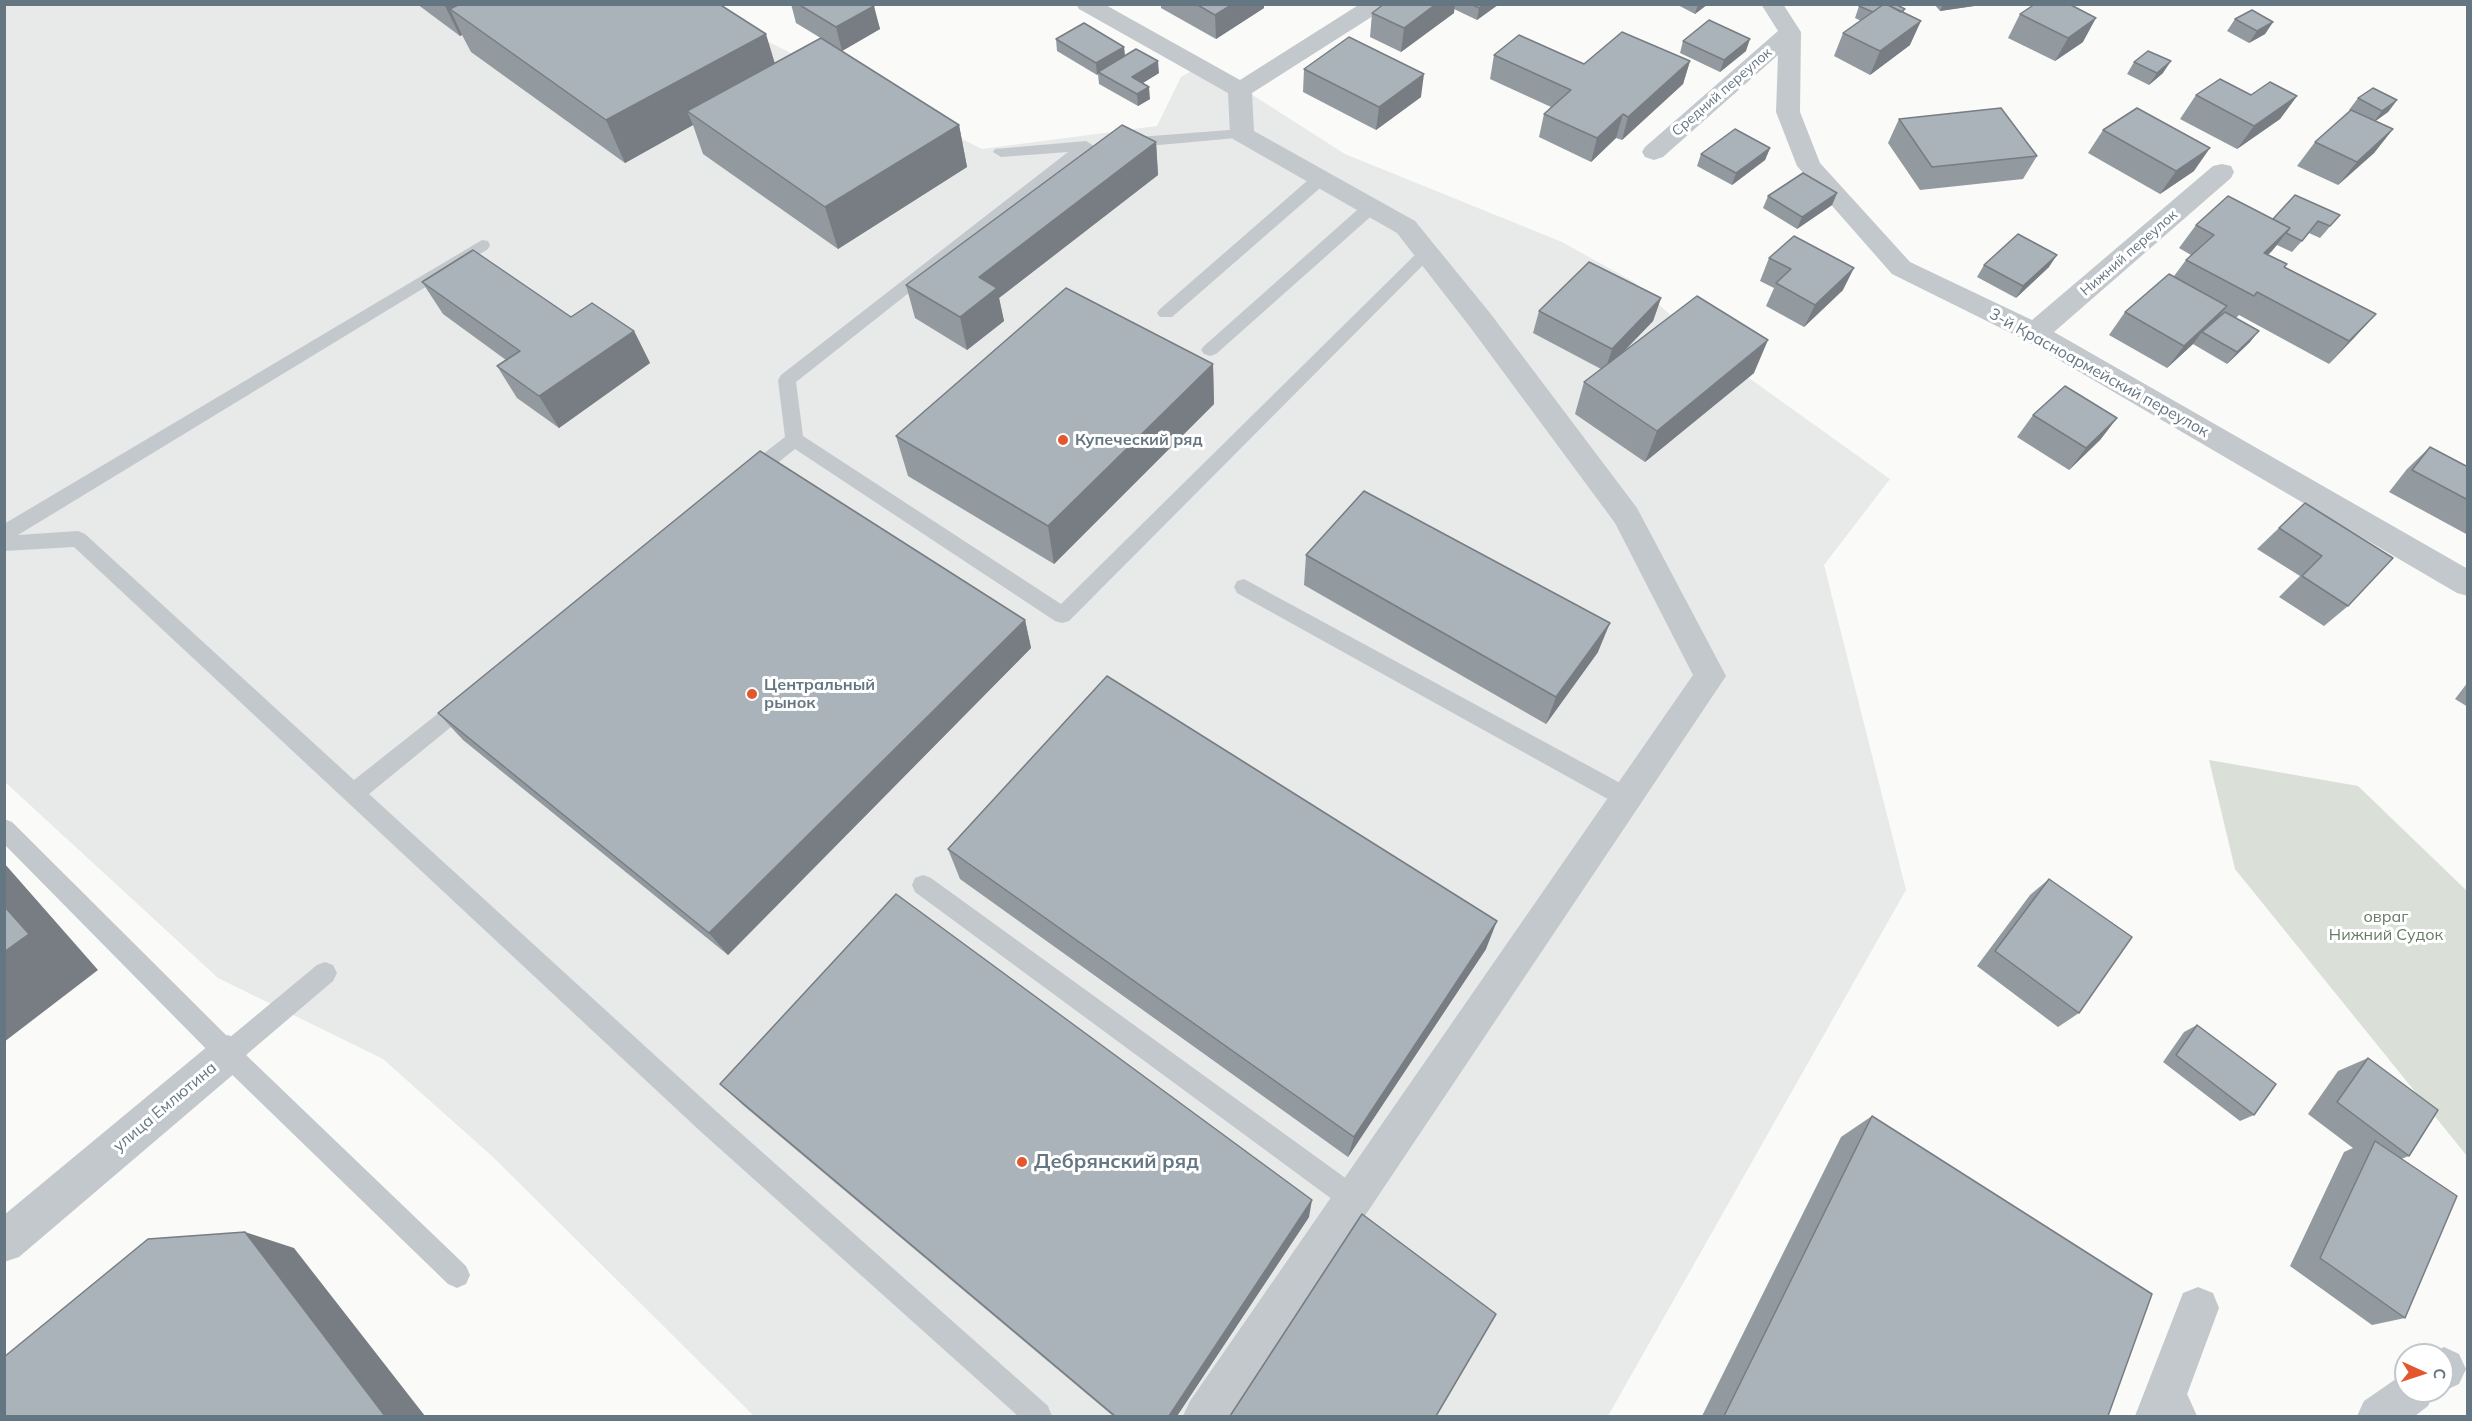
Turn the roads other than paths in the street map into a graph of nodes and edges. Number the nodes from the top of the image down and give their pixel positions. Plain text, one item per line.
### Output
1 (1087, 4) edge
2 (1376, 4) edge
3 (1772, 4) edge
4 (1790, 32) junction
5 (1240, 90) junction
6 (1242, 134) junction
7 (1097, 145) junction
8 (1001, 152) dead end
9 (1654, 152) dead end
10 (2222, 172) dead end
11 (1321, 178) junction
12 (1371, 207) junction
13 (482, 244) dead end
14 (1427, 253) junction
15 (1166, 313) dead end
16 (2035, 333) junction
17 (1210, 351) dead end
18 (794, 439) junction
19 (730, 490) edge
20 (4, 534) edge
21 (4, 543) edge
22 (2468, 584) edge
23 (1244, 586) dead end
24 (482, 690) edge
25 (1614, 791) dead end
26 (354, 793) junction
27 (4, 829) edge
28 (923, 885) dead end
29 (325, 973) dead end
30 (228, 1054) junction
31 (1353, 1199) junction
32 (4, 1242) edge
33 (457, 1275) dead end
34 (2198, 1308) dead end
35 (2397, 1403) edge
36 (2170, 1406) edge
37 (1038, 1416) edge
38 (1205, 1416) edge
39 (2379, 1416) edge

1 - 5 street
2 - 5 street
3 - 4 street
4 - 9 street, Средний переулок
4 - 16 street, 3-й Красноармейский переулок
5 - 6 street
6 - 7 lane
6 - 11 street
7 - 8 lane
7 - 18 lane
10 - 16 street, Нижний переулок
11 - 12 street
11 - 15 lane
12 - 14 street
12 - 17 lane
13 - 20 lane
14 - 18 lane
14 - 31 street
16 - 22 street, 3-й Красноармейский переулок
18 - 19 lane
21 - 26 lane
23 - 25 lane
24 - 26 lane
26 - 37 lane
27 - 30 lane
28 - 31 lane
29 - 30 lane, улица Емлютина
30 - 32 street, улица Емлютина
30 - 33 lane
31 - 38 street
34 - 36 street
35 - 39 street

